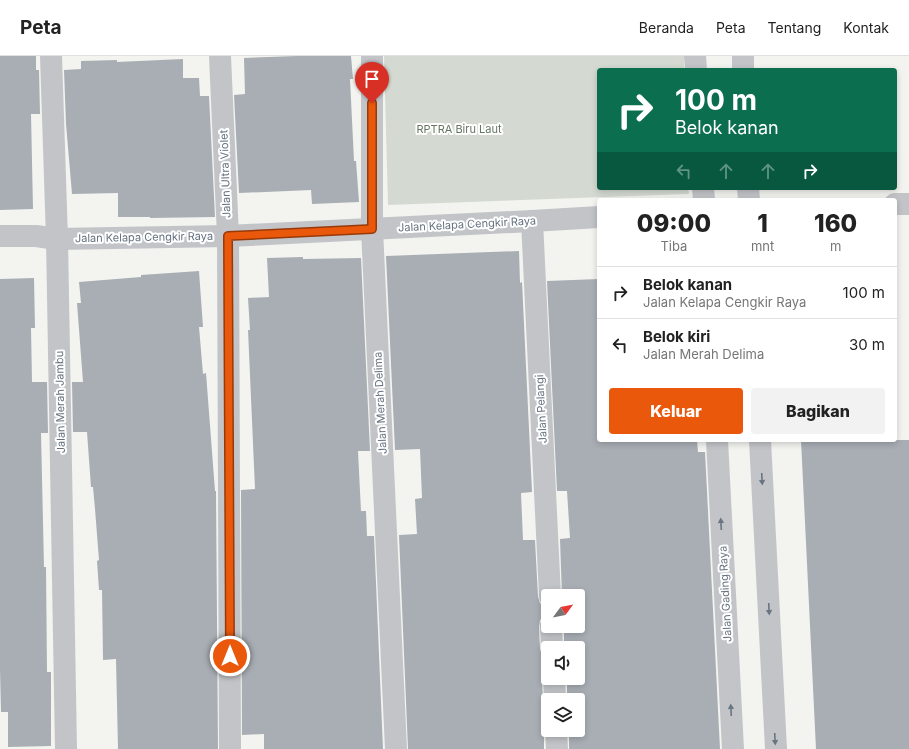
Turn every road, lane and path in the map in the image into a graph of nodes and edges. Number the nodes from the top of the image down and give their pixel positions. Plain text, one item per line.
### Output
1 (51, 56) edge
2 (220, 56) edge
3 (372, 56) edge
4 (695, 56) edge
5 (743, 56) edge
6 (696, 68) edge
7 (743, 68) edge
8 (897, 204) edge
9 (909, 204) edge
10 (597, 217) edge
11 (532, 222) junction
12 (372, 229) junction
13 (0, 236) edge
14 (228, 236) junction
15 (57, 239) junction
16 (717, 442) edge
17 (760, 442) edge
18 (550, 589) edge
19 (556, 737) edge
20 (66, 749) edge
21 (230, 749) edge
22 (396, 749) edge
23 (557, 749) edge
24 (733, 749) edge
25 (776, 749) edge

1 - 15 street, Jalan Merah Jambu
2 - 14 street, Jalan Ultra Violet
3 - 12 street, Jalan Merah Delima
4 - 6 street
5 - 7 street
8 - 9 street
10 - 11 street, Jalan Kelapa Cengkir Raya
11 - 12 street, Jalan Kelapa Cengkir Raya
11 - 18 street, Jalan Pelangi
12 - 14 street, Jalan Kelapa Cengkir Raya
12 - 22 street, Jalan Merah Delima
13 - 15 street, Jalan Kelapa Cengkir Raya
14 - 15 street, Jalan Kelapa Cengkir Raya
14 - 21 street, Jalan Ultra Violet
15 - 20 street, Jalan Merah Jambu
24 -> 16 street, Jalan Gading Raya
17 -> 25 street
19 - 23 street

